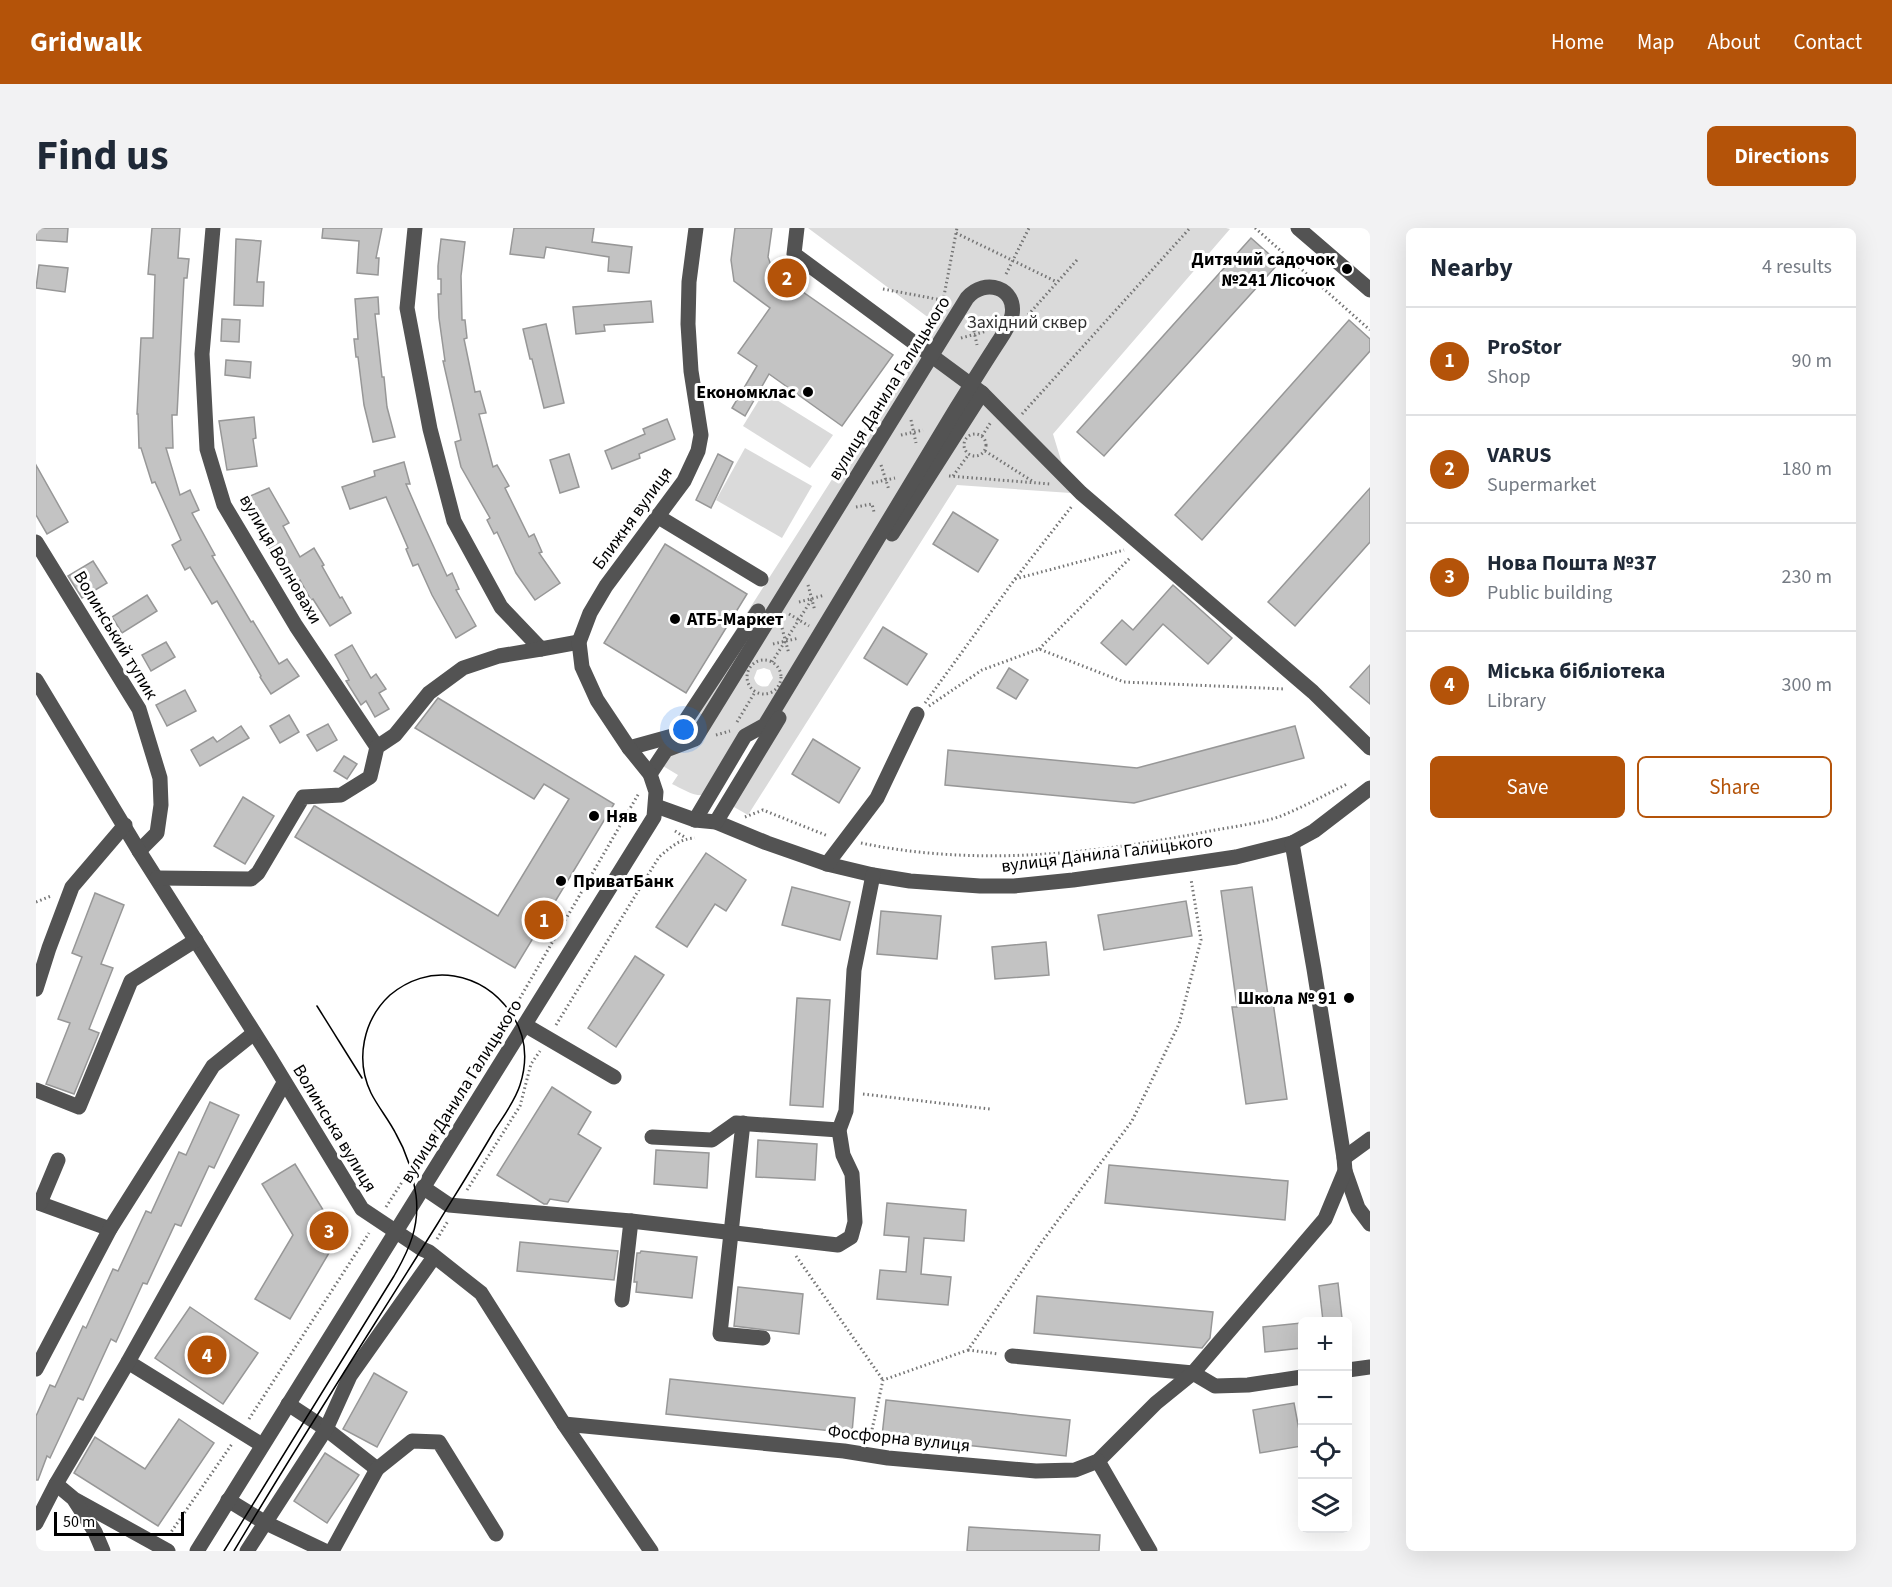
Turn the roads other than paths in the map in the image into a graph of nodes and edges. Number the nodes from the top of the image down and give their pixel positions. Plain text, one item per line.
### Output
1 (213, 228) edge
2 (415, 228) edge
3 (696, 228) edge
4 (797, 228) edge
5 (1298, 228) edge
6 (1370, 290) edge
7 (935, 350) junction
8 (977, 388) junction
9 (923, 471) junction
10 (657, 516) junction
11 (36, 542) edge
12 (761, 579) dead end
13 (758, 611) dead end
14 (579, 642) junction
15 (541, 649) junction
16 (36, 680) edge
17 (917, 714) road end
18 (377, 747) junction
19 (629, 748) junction
20 (1370, 748) edge
21 (650, 774) junction
22 (1368, 790) edge
23 (656, 806) junction
24 (695, 820) junction
25 (720, 824) junction
26 (125, 825) junction
27 (1292, 843) junction
28 (139, 851) junction
29 (827, 864) junction
30 (873, 875) junction
31 (157, 878) junction
32 (196, 940) junction
33 (36, 989) edge
34 (525, 1025) junction
35 (254, 1033) junction
36 (615, 1077) dead end
37 (284, 1083) junction
38 (36, 1090) edge
39 (743, 1124) junction
40 (839, 1130) junction
41 (652, 1137) dead end
42 (1370, 1139) edge
43 (58, 1160) dead end
44 (1345, 1165) junction
45 (424, 1188) junction
46 (38, 1203) edge
47 (631, 1221) junction
48 (1370, 1224) edge
49 (110, 1229) junction
50 (396, 1232) junction
51 (731, 1232) junction
52 (431, 1254) junction
53 (622, 1300) dead end
54 (763, 1338) dead end
55 (1012, 1356) road end
56 (128, 1362) junction
57 (1370, 1367) edge
58 (36, 1369) edge
59 (1352, 1369) edge
60 (1193, 1373) junction
61 (1298, 1378) edge
62 (288, 1404) junction
63 (564, 1424) junction
64 (326, 1428) junction
65 (262, 1445) junction
66 (1098, 1461) junction
67 (377, 1469) junction
68 (56, 1484) junction
69 (74, 1498) junction
70 (228, 1500) junction
71 (36, 1522) edge
72 (264, 1522) junction
73 (496, 1534) dead end
74 (165, 1549) edge
75 (647, 1550) edge
76 (103, 1551) edge
77 (197, 1551) edge
78 (247, 1551) edge
79 (325, 1551) edge
80 (332, 1551) edge
81 (1150, 1551) edge

1 - 18 street, вулиця Волновахи
2 - 15 street
3 - 10 street, Ближня вулиця
4 - 7 street
5 - 6 street
7 - 8 street
7 - 8 street, вулиця Данила Галицького
7 - 21 street, вулиця Данила Галицького
8 - 9 street
8 - 9 street
8 - 20 street
9 - 24 street
9 - 25 street
10 - 12 street
10 - 14 street, Ближня вулиця
11 - 28 street, Волинський тупик
13 - 19 street
14 - 15 street
14 - 19 street
15 - 18 street
16 - 26 street, Волинська вулиця
17 - 29 street
18 - 31 street
19 - 21 street
21 - 23 street
22 - 27 street, вулиця Данила Галицького
23 - 24 street, вулиця Данила Галицького
23 - 34 street, вулиця Данила Галицького
24 - 25 street, вулиця Данила Галицького
25 - 29 street, вулиця Данила Галицького
26 - 28 street, Волинська вулиця
26 - 33 street
27 - 30 street, вулиця Данила Галицького
27 - 44 street
28 - 31 street, Волинська вулиця
29 - 30 street, вулиця Данила Галицького
30 - 40 street
31 - 32 street, Волинська вулиця
32 - 35 street, Волинська вулиця
32 - 38 street
34 - 36 street
34 - 45 street, вулиця Данила Галицького
35 - 37 street, Волинська вулиця
35 - 49 street
37 - 50 street, Волинська вулиця
37 - 56 street
39 - 40 street
39 - 41 street
39 - 51 street
40 - 51 street
42 - 44 street
43 - 46 street
44 - 48 street
44 - 60 street, Фосфорна вулиця
45 - 47 street
45 - 50 street, вулиця Данила Галицького
46 - 49 street
47 - 51 street
47 - 53 street
49 - 58 street
50 - 52 street, Волинська вулиця
50 - 62 street, вулиця Данила Галицького
51 - 54 street
52 - 63 street, Волинська вулиця
52 - 64 street
55 - 60 street
56 - 65 street
56 - 68 street
57 - 59 street
60 - 61 street
60 - 66 street, Фосфорна вулиця
62 - 64 street
62 - 65 street, вулиця Данила Галицького
63 - 66 street, Фосфорна вулиця
63 - 75 street, Волинська вулиця
64 - 67 street
64 - 72 street
65 - 70 street, вулиця Данила Галицького
66 - 81 street
67 - 73 street
67 - 80 street
68 - 69 street
68 - 71 street
69 - 74 street
69 - 76 street
70 - 72 street
70 - 77 street, вулиця Данила Галицького
72 - 78 street
72 - 79 street

